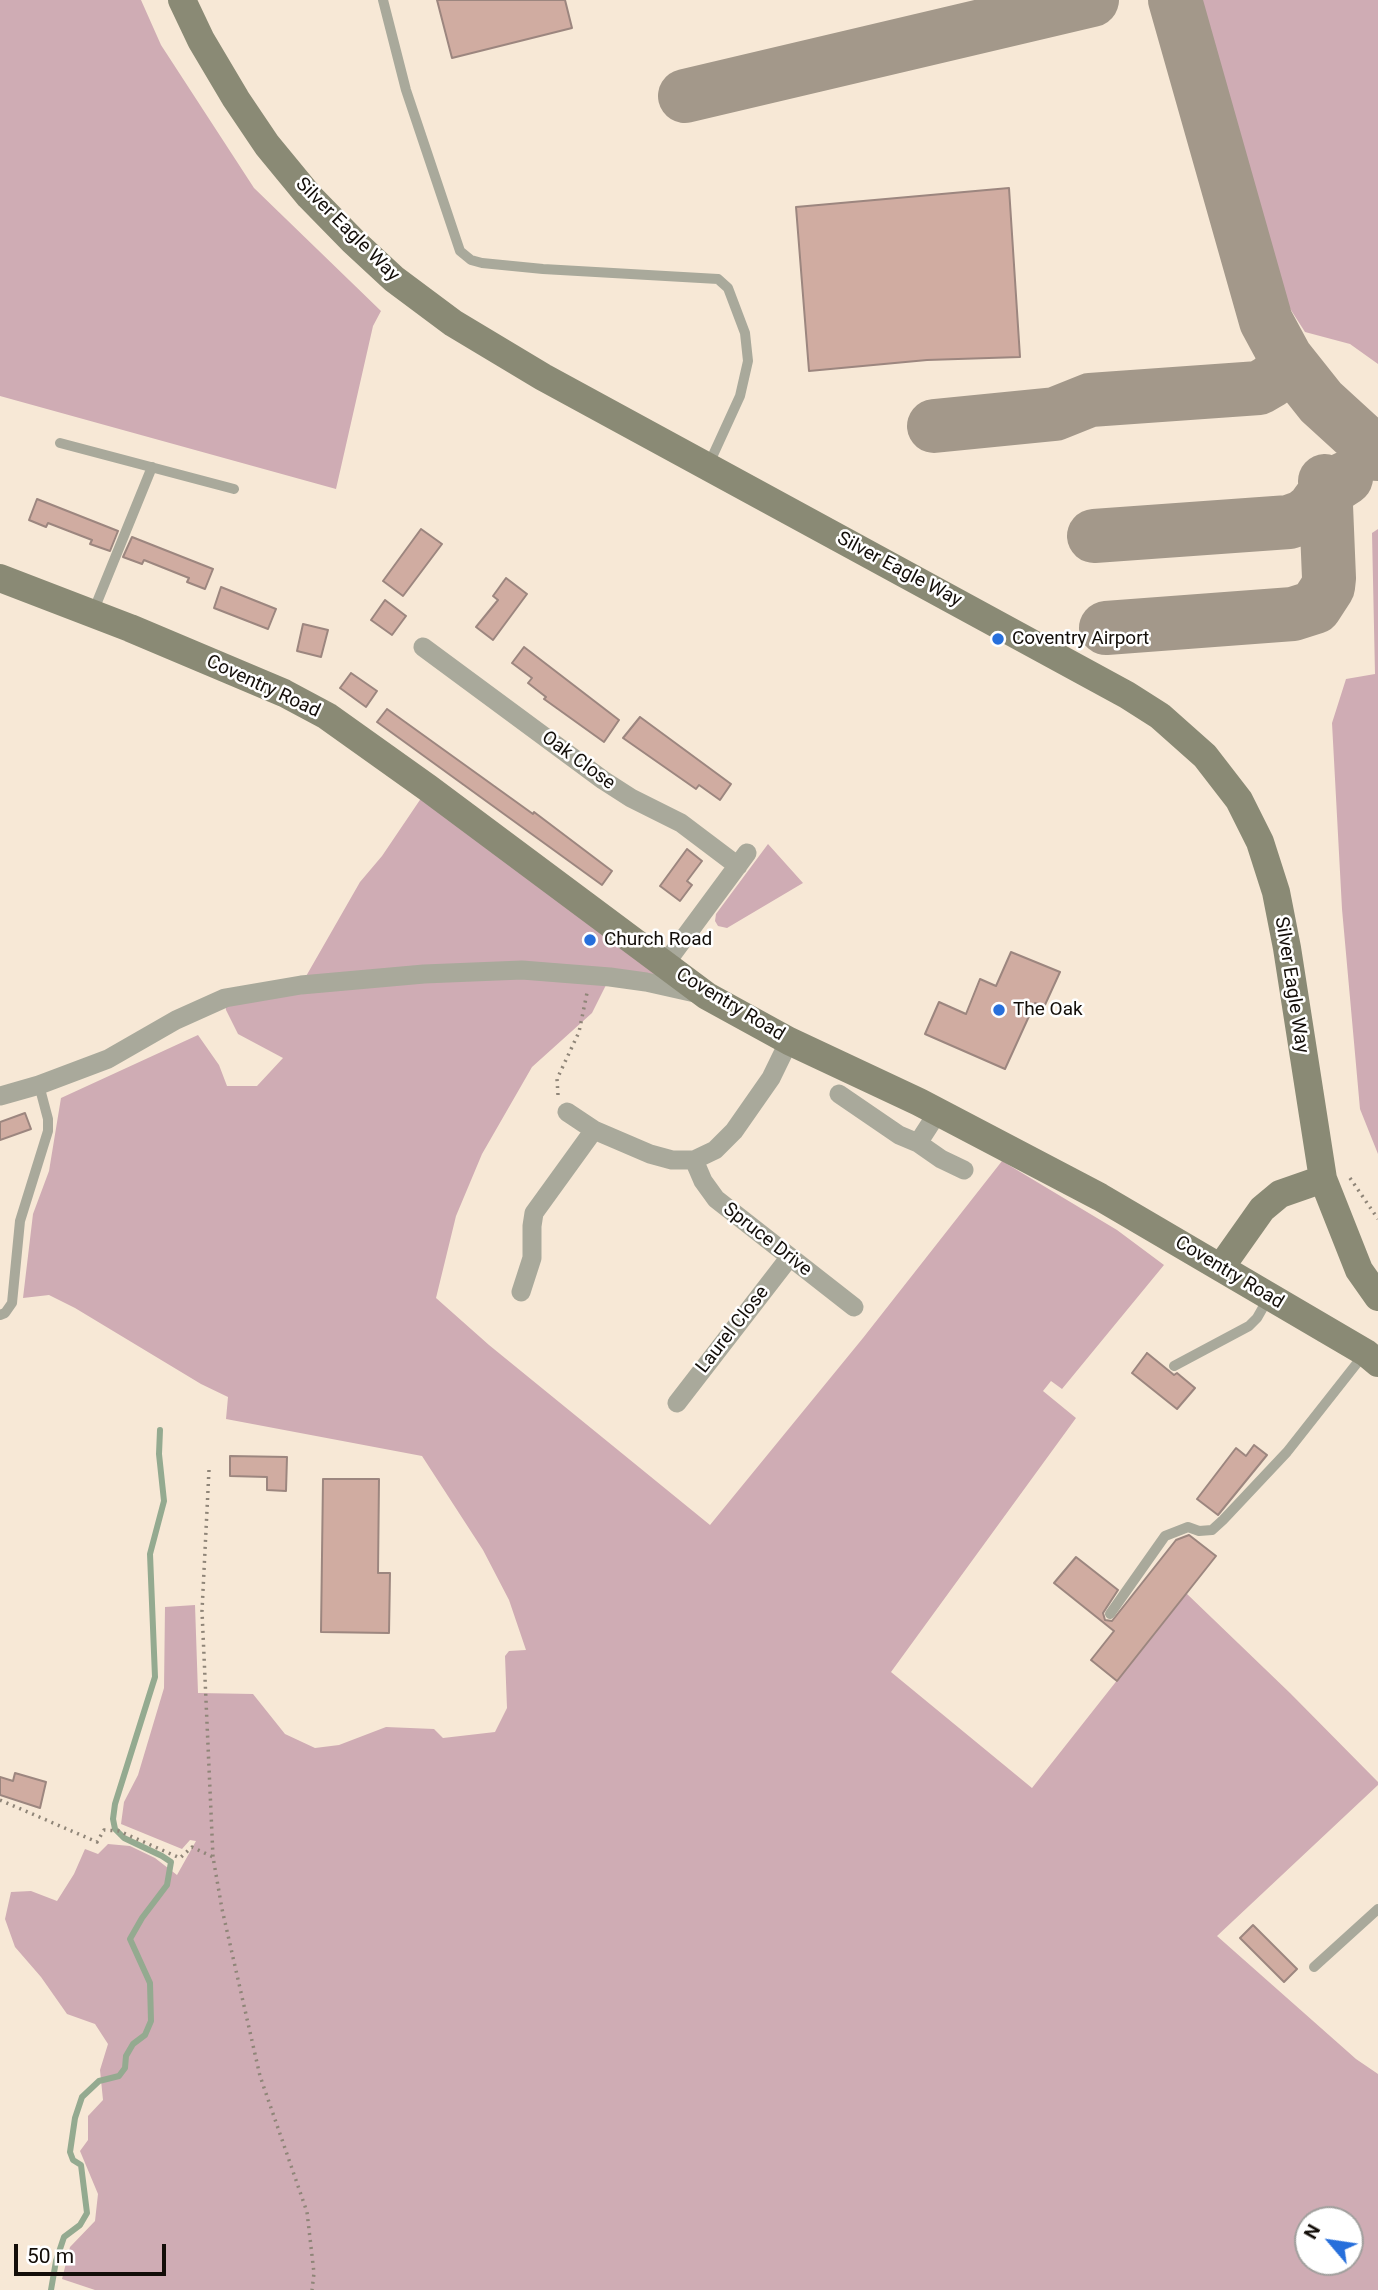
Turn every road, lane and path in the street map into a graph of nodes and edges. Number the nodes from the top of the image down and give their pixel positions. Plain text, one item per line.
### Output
1 (182, 0) edge
2 (383, 0) edge
3 (60, 443) dead end
4 (152, 467) junction
5 (708, 467) junction
6 (234, 489) dead end
7 (0, 578) edge
8 (92, 614) junction
9 (423, 647) dead end
10 (665, 964) junction
11 (590, 975) junction
12 (707, 996) junction
13 (789, 1041) junction
14 (39, 1085) junction
15 (839, 1094) dead end
16 (0, 1096) edge
17 (567, 1112) joint
18 (938, 1112) junction
19 (594, 1130) junction
20 (918, 1143) junction
21 (694, 1160) junction
22 (964, 1170) dead end
23 (1333, 1173) junction
24 (1378, 1219) edge
25 (789, 1258) junction
26 (1221, 1267) junction
27 (521, 1292) dead end
28 (1269, 1297) junction
29 (1378, 1297) edge
30 (854, 1307) dead end
31 (0, 1315) edge
32 (1372, 1358) edge
33 (1174, 1366) dead end
34 (677, 1403) dead end
35 (209, 1470) dead end
36 (1110, 1614) dead end
37 (0, 1800) edge
38 (213, 1857) junction
39 (1378, 1909) edge
40 (1314, 1967) dead end
41 (312, 2290) edge

1 - 5 street, Silver Eagle Way
2 - 5 lane
3 - 4 lane
4 - 6 lane
4 - 8 lane
5 - 23 street, Silver Eagle Way
7 - 8 street, Coventry Road
8 - 10 street, Coventry Road
9 - 10 street, Oak Close
10 - 12 street, Coventry Road
11 - 12 street
11 - 14 street
11 - 17 path
12 - 13 street, Coventry Road
13 - 18 street, Coventry Road
13 - 21 street
14 - 16 street
14 - 31 lane
15 - 20 street
17 - 19 street
18 - 20 street
18 - 26 street, Coventry Road
19 - 21 street
19 - 27 street
20 - 22 street
21 - 25 street, Spruce Drive
23 - 24 path
23 - 26 street
23 - 29 street, Silver Eagle Way
25 - 30 street, Spruce Drive
25 - 34 street, Laurel Close
26 - 28 street, Coventry Road
28 - 32 street, Coventry Road
28 - 33 lane
32 - 36 lane
35 - 38 path
37 - 38 path
38 - 41 path
39 - 40 lane

